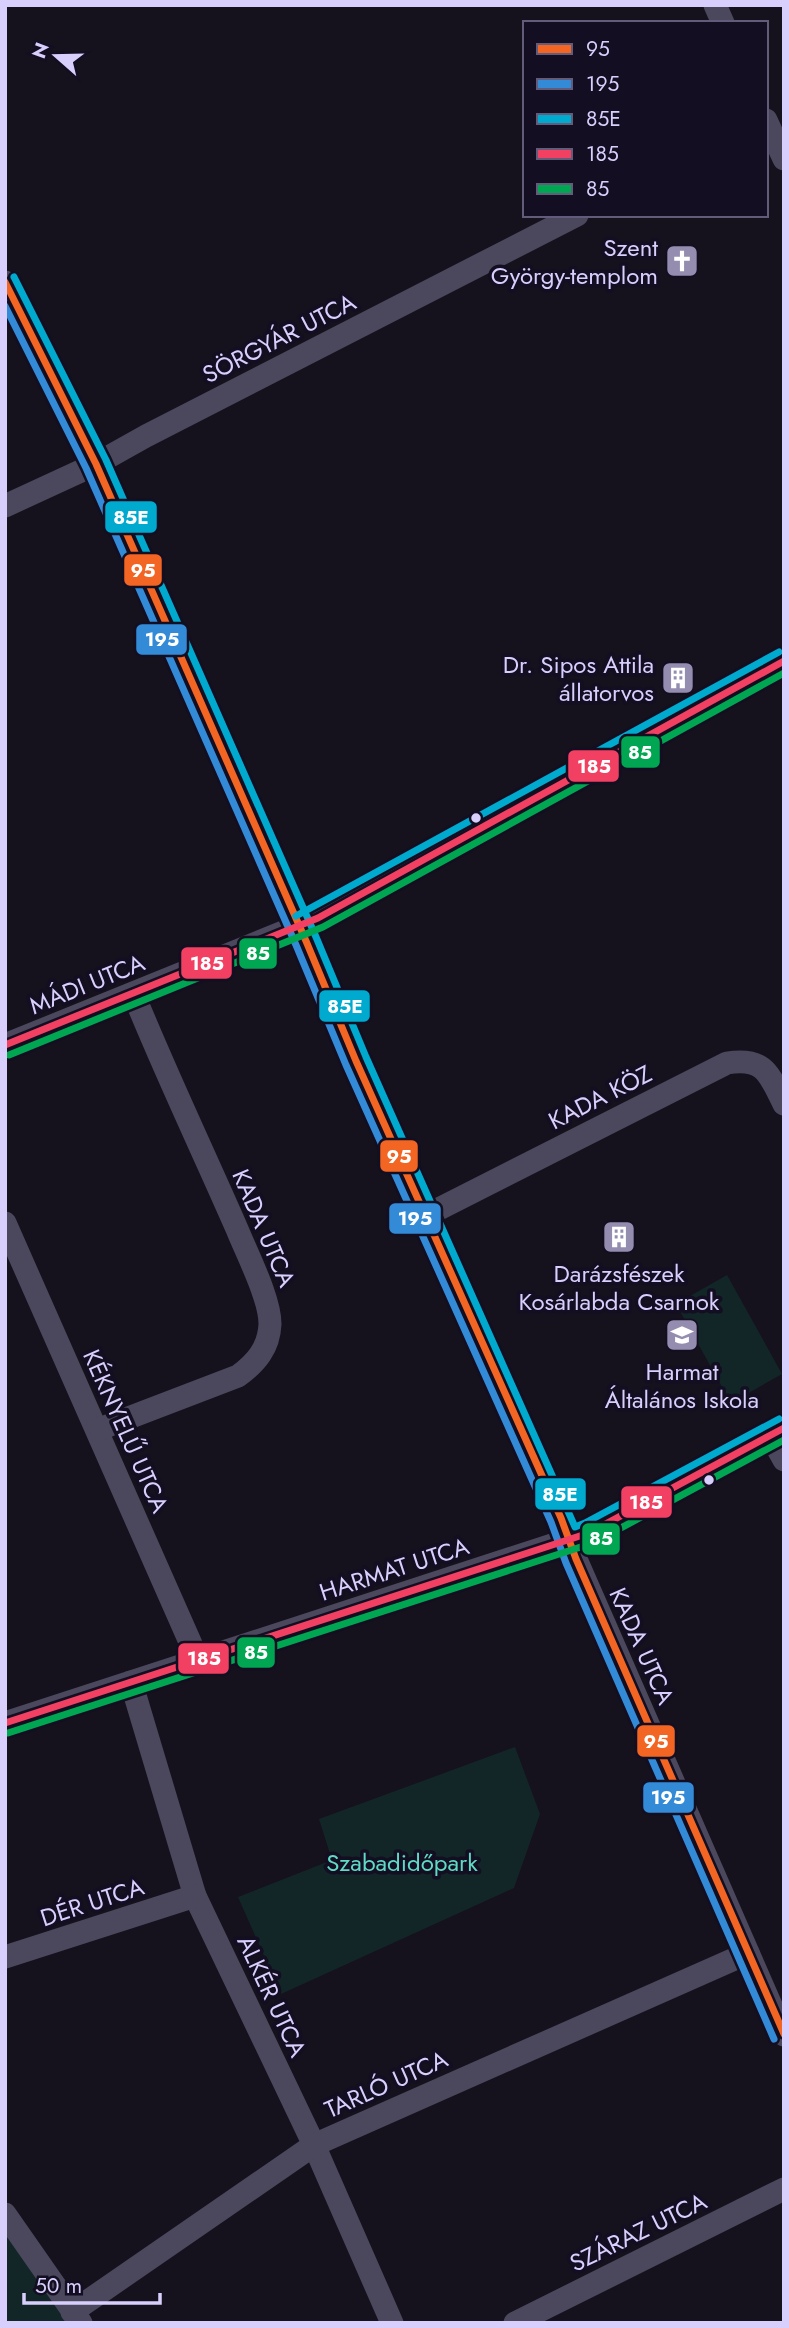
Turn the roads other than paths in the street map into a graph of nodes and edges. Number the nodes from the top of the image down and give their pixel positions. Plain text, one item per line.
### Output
1 (715, 5) edge
2 (722, 21) edge
3 (784, 109) edge
4 (768, 118) edge
5 (768, 123) edge
6 (784, 159) edge
7 (573, 217) edge
8 (5, 282) edge
9 (96, 464) junction
10 (5, 506) edge
11 (784, 661) edge
12 (300, 926) junction
13 (134, 995) junction
14 (5, 1045) edge
15 (784, 1104) edge
16 (427, 1215) junction
17 (5, 1223) edge
18 (97, 1430) junction
19 (777, 1432) edge
20 (784, 1460) edge
21 (568, 1540) junction
22 (198, 1660) junction
23 (131, 1682) junction
24 (5, 1723) edge
25 (195, 1896) junction
26 (748, 1954) junction
27 (5, 1958) edge
28 (784, 2035) edge
29 (314, 2145) junction
30 (784, 2189) edge
31 (5, 2214) edge
32 (76, 2317) edge
33 (392, 2323) edge
34 (515, 2323) edge

1 - 2 street
3 - 4 street
5 - 6 street
7 - 9 street, SÖRGYÁR UTCA
8 - 9 street, KADA UTCA
9 - 10 street, SÖRGYÁR UTCA
9 - 12 street, KADA UTCA
11 - 12 street, MÁDI UTCA
12 - 13 street, MÁDI UTCA
12 - 16 street, KADA UTCA
13 - 14 street, MÁDI UTCA
13 - 18 street, KADA UTCA
15 - 16 street, KADA KÖZ
16 - 21 street, KADA UTCA
17 - 18 street, KÉKNYELŰ UTCA
18 - 22 street, KÉKNYELŰ UTCA
19 - 20 street
19 - 21 street, HARMAT UTCA
21 - 22 street, HARMAT UTCA
21 - 26 street, KADA UTCA
22 - 23 street, HARMAT UTCA
23 - 24 street, HARMAT UTCA
23 - 25 street, ALKÉR UTCA
25 - 27 street, DÉR UTCA
25 - 29 street, ALKÉR UTCA
26 - 28 street, KADA UTCA
26 - 29 street, TARLÓ UTCA
29 - 32 street, TARLÓ UTCA
29 - 33 street, ALKÉR UTCA
30 - 34 street, SZÁRAZ UTCA
31 - 32 street

